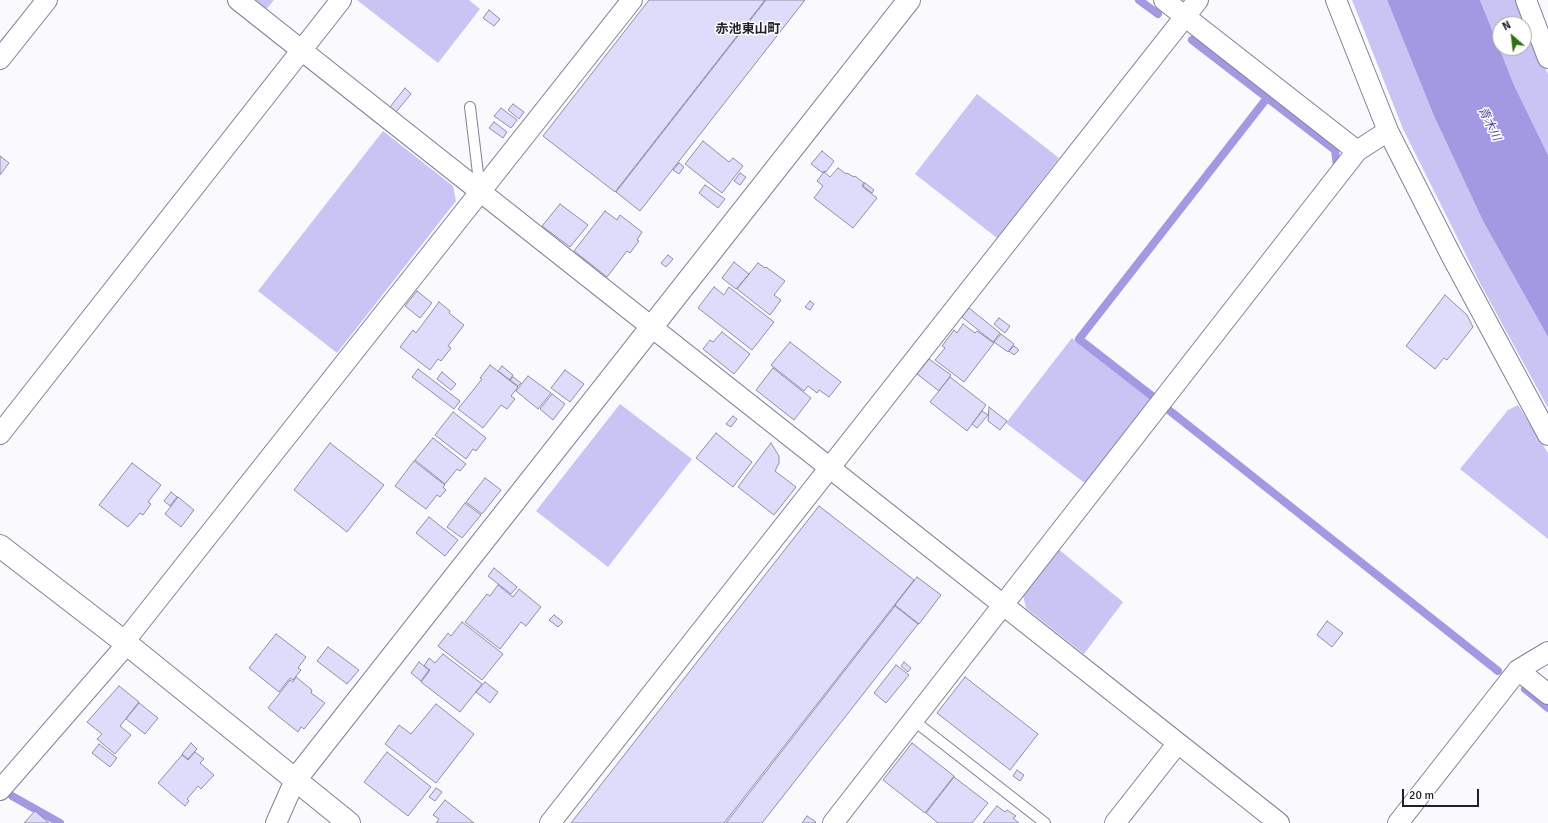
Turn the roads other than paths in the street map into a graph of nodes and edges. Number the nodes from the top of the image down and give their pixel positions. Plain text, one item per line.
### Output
1 (47, 0) edge
2 (238, 0) edge
3 (341, 0) edge
4 (632, 0) edge
5 (909, 0) edge
6 (1164, 0) edge
7 (1198, 0) edge
8 (1336, 0) edge
9 (1526, 0) edge
10 (1185, 16) junction
11 (302, 50) junction
12 (1548, 58) edge
13 (0, 59) edge
14 (470, 107) dead end
15 (1388, 131) junction
16 (1357, 151) junction
17 (480, 192) junction
18 (652, 327) junction
19 (0, 434) edge
20 (1548, 434) edge
21 (830, 468) junction
22 (0, 546) edge
23 (1003, 605) junction
24 (126, 643) junction
25 (1548, 652) edge
26 (1518, 670) junction
27 (1548, 694) edge
28 (913, 720) junction
29 (1178, 743) junction
30 (295, 780) junction
31 (0, 790) edge
32 (276, 823) edge
33 (349, 823) edge
34 (550, 823) edge
35 (833, 823) edge
36 (1045, 823) edge
37 (1115, 823) edge
38 (1279, 823) edge
39 (1398, 823) edge

1 - 13 street
2 - 11 street
3 - 11 street
4 - 17 street
5 - 18 street
6 - 10 street
7 - 10 street
8 - 15 street
9 - 12 street
10 - 16 street
10 - 21 street
11 - 17 street
11 - 19 street
14 - 17 lane
15 - 16 street
15 - 20 street
16 - 23 street
17 - 18 street
17 - 24 street
18 - 21 street
18 - 30 street
21 - 23 street
21 - 34 street
22 - 24 street
23 - 28 street
23 - 29 street
24 - 30 street
24 - 31 street
25 - 26 street
26 - 27 street
26 - 39 street
28 - 35 street
28 - 36 lane
29 - 37 street
29 - 38 street
30 - 32 street
30 - 33 street

